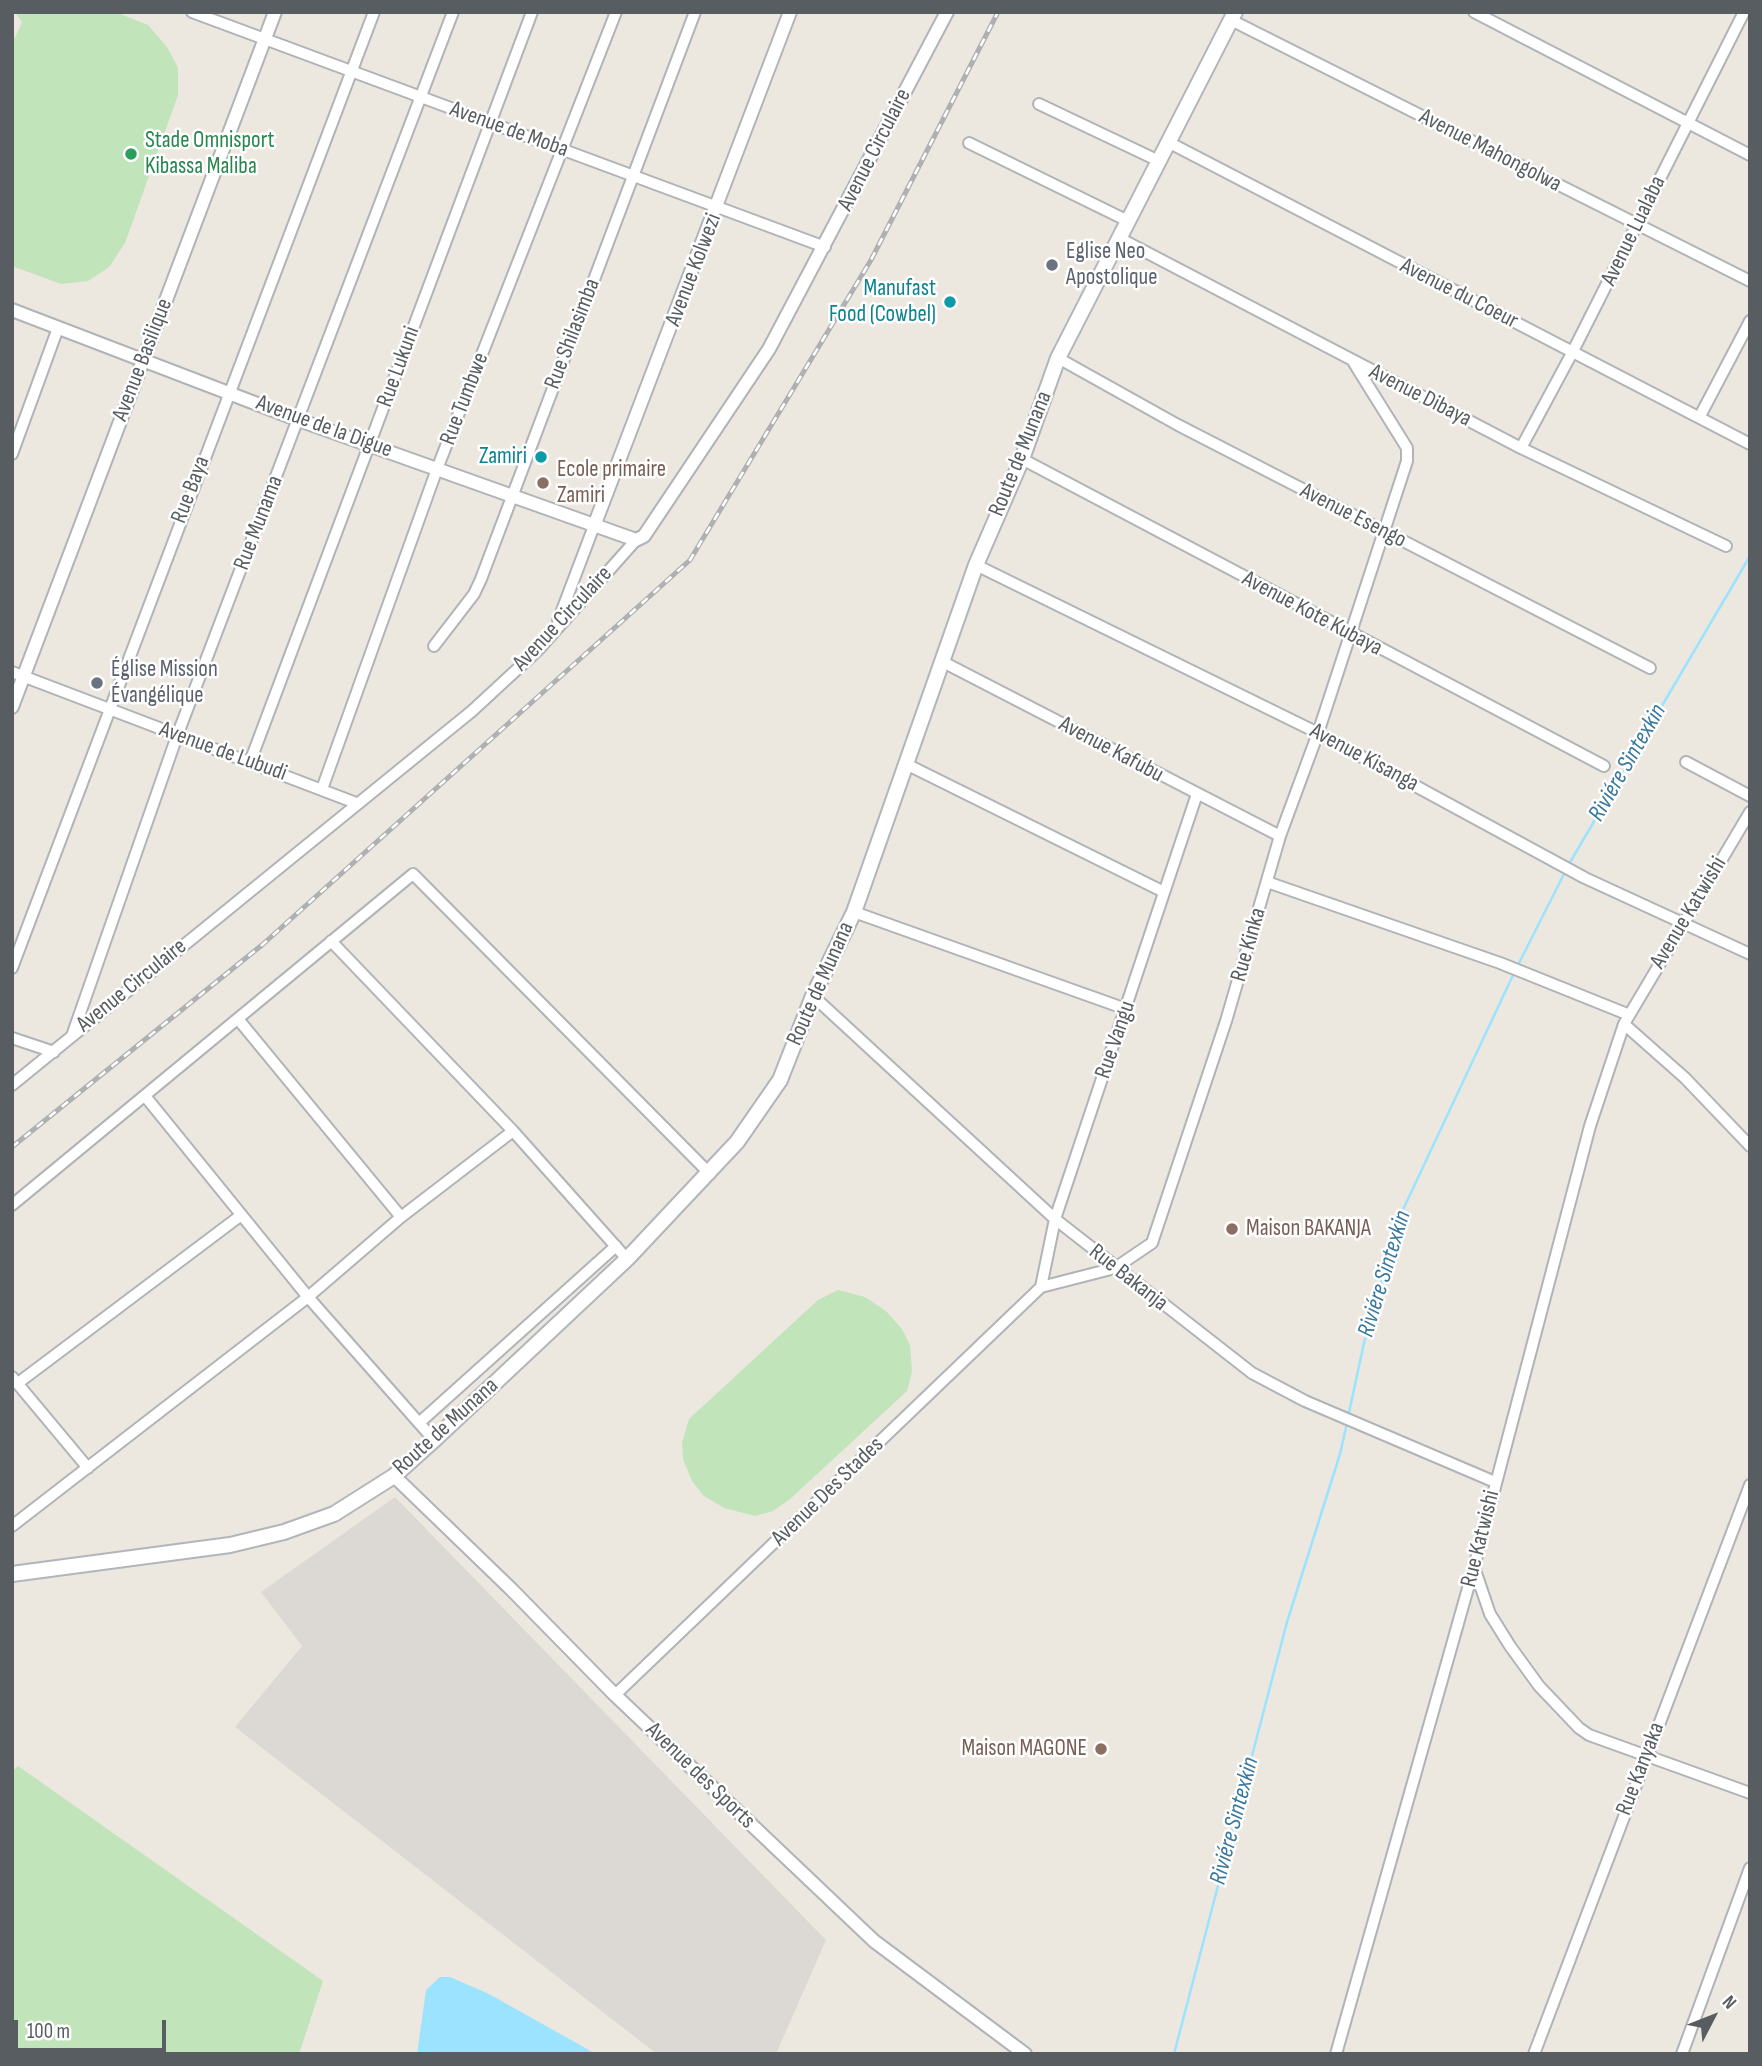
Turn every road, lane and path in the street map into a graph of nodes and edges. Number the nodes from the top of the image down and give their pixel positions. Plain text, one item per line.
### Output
1 (192, 12) edge
2 (275, 12) edge
3 (374, 12) edge
4 (453, 12) edge
5 (532, 12) edge
6 (616, 12) edge
7 (695, 12) edge
8 (790, 12) edge
9 (947, 12) edge
10 (1474, 12) edge
11 (1744, 12) edge
12 (1233, 16) edge
13 (265, 39) junction
14 (352, 71) junction
15 (421, 97) junction
16 (1039, 104) dead end
17 (490, 123) junction
18 (1687, 123) junction
19 (1168, 142) junction
20 (969, 144) dead end
21 (562, 150) junction
22 (1750, 155) edge
23 (1159, 161) junction
24 (632, 176) junction
25 (718, 207) junction
26 (1128, 221) junction
27 (1638, 226) junction
28 (1119, 238) junction
29 (825, 247) junction
30 (1750, 281) edge
31 (12, 310) edge
32 (1750, 321) edge
33 (58, 328) junction
34 (1572, 353) junction
35 (1058, 358) junction
36 (143, 359) junction
37 (1354, 363) junction
38 (229, 391) junction
39 (1700, 416) junction
40 (299, 420) junction
41 (370, 444) junction
42 (1750, 444) edge
43 (1521, 448) junction
44 (12, 454) edge
45 (1022, 459) junction
46 (437, 469) junction
47 (512, 496) junction
48 (594, 526) junction
49 (1382, 530) junction
50 (636, 540) junction
51 (1726, 547) dead end
52 (976, 565) junction
53 (555, 629) junction
54 (1350, 635) junction
55 (434, 646) dead end
56 (943, 662) junction
57 (1650, 668) dead end
58 (18, 674) edge
59 (12, 707) edge
60 (108, 709) junction
61 (1318, 733) junction
62 (177, 736) junction
63 (250, 761) junction
64 (1686, 762) dead end
65 (906, 764) junction
66 (1604, 766) dead end
67 (322, 789) junction
68 (1197, 794) junction
69 (1750, 796) edge
70 (356, 803) junction
71 (1750, 812) edge
72 (1280, 836) junction
73 (1267, 882) junction
74 (1164, 892) junction
75 (854, 912) junction
76 (1682, 924) junction
77 (331, 941) junction
78 (1750, 954) edge
79 (12, 968) edge
80 (813, 996) junction
81 (1126, 1009) junction
82 (238, 1019) junction
83 (1625, 1019) junction
84 (72, 1036) junction
85 (12, 1038) edge
86 (54, 1052) junction
87 (12, 1085) edge
88 (145, 1096) junction
89 (513, 1131) junction
90 (1750, 1146) edge
91 (710, 1174) junction
92 (12, 1205) edge
93 (240, 1216) junction
94 (401, 1217) junction
95 (1055, 1219) junction
96 (616, 1246) junction
97 (627, 1259) junction
98 (1115, 1268) junction
99 (1041, 1287) junction
100 (308, 1297) junction
101 (15, 1380) edge
102 (419, 1423) junction
103 (434, 1440) junction
104 (88, 1468) junction
105 (394, 1476) junction
106 (1495, 1482) junction
107 (1749, 1487) edge
108 (12, 1526) edge
109 (1474, 1567) junction
110 (13, 1572) edge
111 (615, 1695) junction
112 (1647, 1755) junction
113 (1750, 1793) edge
114 (1750, 1868) edge
115 (1025, 2054) edge
116 (1336, 2054) edge
117 (1534, 2054) edge
118 (1682, 2054) edge

1 - 13 street, Avenue de Moba
2 - 13 street, Avenue Basilique
3 - 14 street, Rue Baya
4 - 15 street, Rue Munama
5 - 17 street, Rue Lukuni
6 - 21 street, Rue Tumbwe
7 - 24 street, Rue Shilasimba
8 - 25 street, Avenue Kolwezi
9 - 29 street, Avenue Circulaire
10 - 18 street
11 - 18 street, Avenue Lualaba
12 - 19 main road, Route de Munana
12 - 27 street, Avenue Mahongolwa
13 - 14 street, Avenue de Moba
13 - 36 street, Avenue Basilique
14 - 15 street, Avenue de Moba
14 - 38 street, Rue Baya
15 - 17 street, Avenue de Moba
15 - 40 street, Rue Munama
16 - 23 street
17 - 21 street, Avenue de Moba
17 - 41 street, Rue Lukuni
18 - 22 street
18 - 27 street, Avenue Lualaba
19 - 23 main road, Route de Munana
19 - 34 street, Avenue du Coeur
20 - 26 street
21 - 24 street, Avenue de Moba
21 - 46 street, Rue Tumbwe
23 - 26 main road, Route de Munana
24 - 25 street, Avenue de Moba
24 - 47 street, Rue Shilasimba
25 - 29 street, Avenue de Moba
25 - 48 street, Avenue Kolwezi
26 - 28 main road, Route de Munana
27 - 30 street, Avenue Mahongolwa
27 - 34 street, Avenue Lualaba
28 - 35 main road, Route de Munana
28 - 37 street, Avenue Dibaya
29 - 50 street, Avenue Circulaire
31 - 33 street, Avenue de la Digue
32 - 39 street
33 - 36 street, Avenue de la Digue
33 - 44 street
34 - 39 street, Avenue du Coeur
34 - 43 street, Avenue Lualaba
35 - 45 main road, Route de Munana
35 - 49 street, Avenue Esengo
36 - 38 street, Avenue de la Digue
36 - 58 street, Avenue Basilique
37 - 43 street, Avenue Dibaya
37 - 49 street, Rue Kinka
38 - 40 street, Avenue de la Digue
38 - 60 street, Rue Baya
39 - 42 street, Avenue du Coeur
40 - 41 street, Avenue de la Digue
40 - 62 street, Rue Munama
41 - 46 street, Avenue de la Digue
41 - 63 street, Rue Lukuni
43 - 51 street, Avenue Dibaya
45 - 52 main road, Route de Munana
45 - 54 street, Avenue Kote Kubaya
46 - 47 street, Avenue de la Digue
46 - 67 street, Rue Tumbwe
47 - 48 street, Avenue de la Digue
47 - 55 street, Rue Shilasimba
48 - 50 street, Avenue de la Digue
48 - 53 street
49 - 54 street, Rue Kinka
49 - 57 street, Avenue Esengo
50 - 53 street, Avenue Circulaire
52 - 56 main road, Route de Munana
52 - 61 street, Avenue Kisanga
53 - 70 street, Avenue Circulaire
54 - 61 street, Rue Kinka
54 - 66 street, Avenue Kote Kubaya
56 - 65 main road, Route de Munana
56 - 68 street, Avenue Kafubu
58 - 59 street, Avenue Basilique
58 - 60 street, Avenue de Lubudi
60 - 62 street, Avenue de Lubudi
60 - 79 street, Rue Baya
61 - 72 street, Rue Kinka
61 - 76 street, Avenue Kisanga
62 - 63 street, Avenue de Lubudi
62 - 84 street, Rue Munama
63 - 67 street, Avenue de Lubudi
64 - 69 street
65 - 74 street
65 - 75 main road, Route de Munana
67 - 70 street, Avenue de Lubudi
68 - 72 street, Avenue Kafubu
68 - 74 street, Rue Vangu
70 - 84 street, Avenue Circulaire
71 - 76 street, Avenue Katwishi
72 - 73 street, Rue Kinka
73 - 83 street
73 - 98 street, Rue Kinka
74 - 81 street, Rue Vangu
75 - 80 main road, Route de Munana
75 - 81 street
76 - 78 street, Avenue Kisanga
76 - 83 street, Avenue Katwishi
77 - 82 street
77 - 89 street
77 - 91 street
80 - 91 main road, Route de Munana
80 - 95 street, Rue Bakanja
81 - 95 street, Rue Vangu
82 - 88 street
82 - 94 street
83 - 90 street
83 - 106 street, Rue Katwishi
84 - 86 street, Avenue Circulaire
85 - 86 street
86 - 87 street, Avenue Circulaire
88 - 92 street
88 - 93 street
89 - 94 street
89 - 96 street
91 - 97 main road, Route de Munana
93 - 100 street
93 - 101 street
94 - 100 street
95 - 98 street, Rue Bakanja
95 - 99 street, Rue Vangu
96 - 97 street
96 - 102 street
97 - 103 main road, Route de Munana
98 - 99 street, Rue Kinka
98 - 106 street, Rue Bakanja
99 - 111 street, Avenue Des Stades
100 - 102 street
100 - 104 street
101 - 104 street
102 - 103 street
103 - 105 main road, Route de Munana
104 - 108 street
105 - 110 main road, Route de Munana
105 - 111 street, Avenue des Sports
106 - 109 street, Rue Katwishi
107 - 112 street, Rue Kanyaka
109 - 112 street
109 - 116 street, Rue Katwishi
111 - 115 street, Avenue des Sports
112 - 113 street
112 - 117 street, Rue Kanyaka
114 - 118 street

